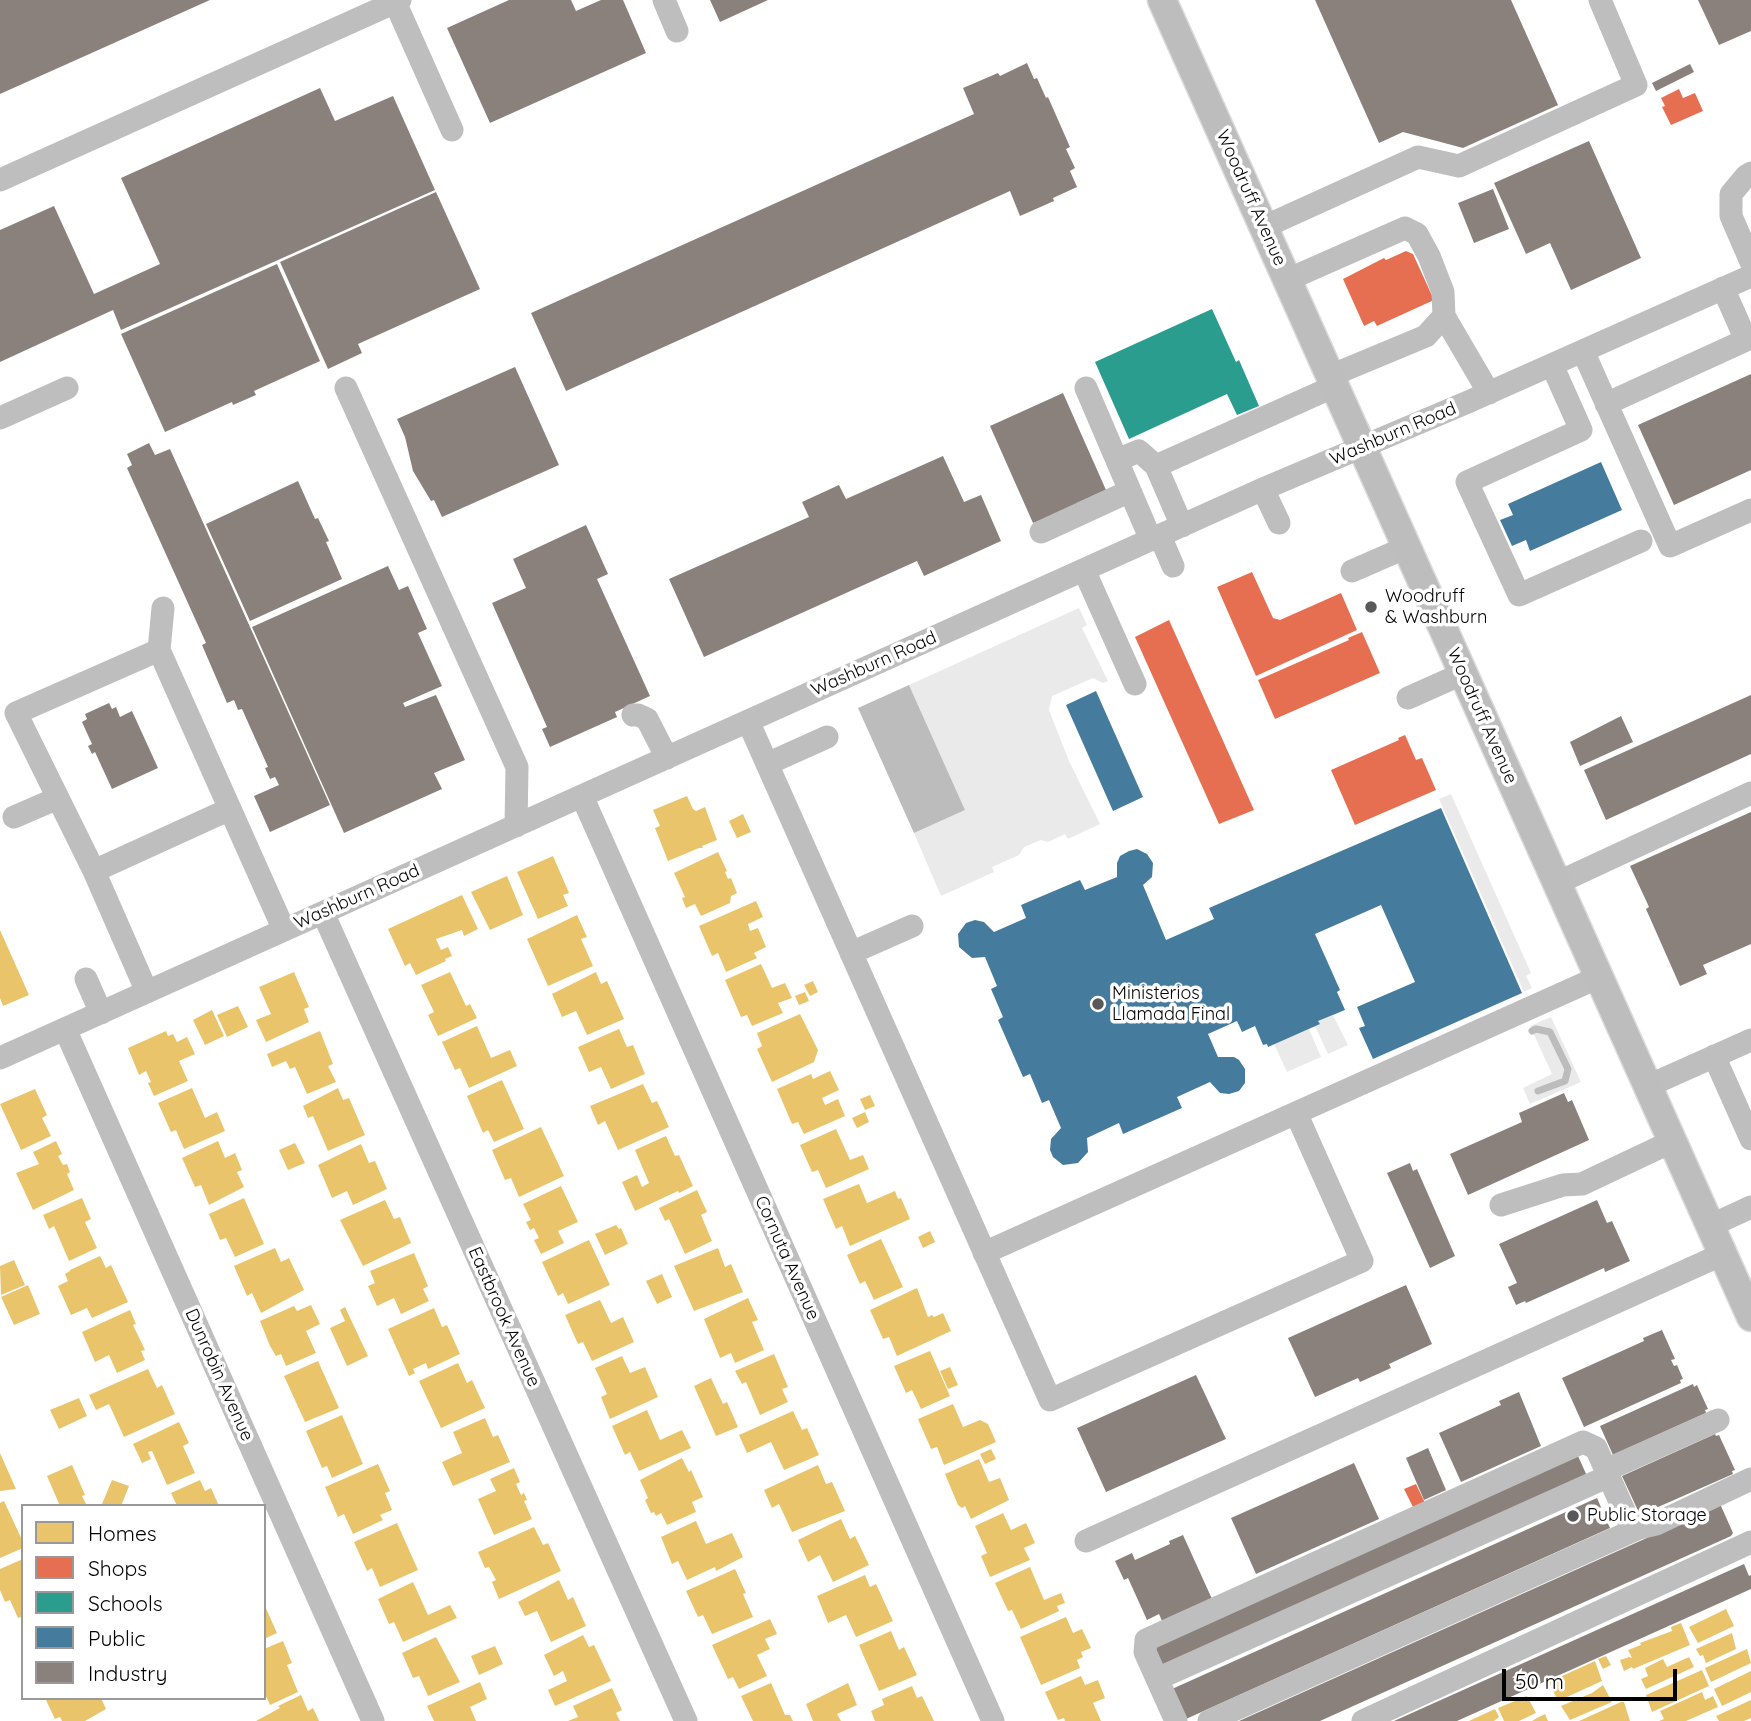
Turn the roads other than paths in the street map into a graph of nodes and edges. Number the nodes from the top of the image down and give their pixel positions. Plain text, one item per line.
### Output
1 (664, 0) edge
2 (1161, 0) edge
3 (1600, 0) edge
4 (397, 1) edge
5 (677, 31) dead end
6 (452, 130) dead end
7 (1751, 173) edge
8 (0, 180) edge
9 (1264, 227) junction
10 (1751, 262) edge
11 (1751, 276) edge
12 (1287, 279) junction
13 (1723, 288) junction
14 (1444, 316) junction
15 (1583, 351) junction
16 (1552, 365) junction
17 (1333, 381) junction
18 (67, 388) dead end
19 (346, 388) dead end
20 (1086, 388) dead end
21 (1489, 393) junction
22 (1606, 404) junction
23 (0, 418) edge
24 (1363, 447) junction
25 (1117, 460) junction
26 (1156, 466) junction
27 (1263, 489) junction
28 (1130, 491) junction
29 (1751, 510) edge
30 (1279, 523) dead end
31 (1182, 526) junction
32 (1041, 532) dead end
33 (1155, 538) junction
34 (1641, 541) dead end
35 (1407, 547) junction
36 (1173, 566) dead end
37 (1084, 570) junction
38 (1352, 571) dead end
39 (163, 608) dead end
40 (159, 650) junction
41 (1464, 673) junction
42 (1135, 684) dead end
43 (1408, 698) dead end
44 (633, 715) dead end
45 (748, 721) junction
46 (827, 737) dead end
47 (667, 758) junction
48 (767, 764) junction
49 (1751, 793) edge
50 (582, 796) junction
51 (58, 797) junction
52 (230, 809) junction
53 (14, 817) dead end
54 (516, 826) junction
55 (94, 871) junction
56 (1557, 883) junction
57 (323, 913) junction
58 (912, 926) dead end
59 (284, 930) junction
60 (851, 953) junction
61 (1599, 977) junction
62 (86, 979) dead end
63 (147, 992) junction
64 (101, 1013) junction
65 (65, 1029) junction
66 (1751, 1040) edge
67 (1714, 1056) junction
68 (0, 1058) edge
69 (1648, 1086) junction
70 (1296, 1113) junction
71 (1751, 1139) edge
72 (1672, 1141) junction
73 (1501, 1205) dead end
74 (1751, 1207) edge
75 (1710, 1226) junction
76 (984, 1253) junction
77 (1723, 1254) junction
78 (1751, 1317) edge
79 (1718, 1420) dead end
80 (1607, 1473) junction
81 (1751, 1479) edge
82 (1639, 1528) junction
83 (1086, 1541) dead end
84 (1751, 1542) edge
85 (1157, 1679) junction
86 (373, 1721) edge
87 (686, 1721) edge
88 (993, 1721) edge
89 (1176, 1721) edge
90 (1209, 1721) edge
91 (1363, 1721) edge

1 - 5 street
2 - 9 main road, Woodruff Avenue
3 - 9 street
4 - 6 street
4 - 8 street
7 - 10 street
9 - 12 main road, Woodruff Avenue
11 - 13 street, Washburn Road
12 - 14 street
12 - 17 main road, Woodruff Avenue
13 - 15 street, Washburn Road
13 - 22 street
14 - 17 street
14 - 21 street
15 - 16 street, Washburn Road
15 - 22 street
16 - 21 street, Washburn Road
16 - 34 street
17 - 24 main road, Woodruff Avenue
17 - 26 street
18 - 23 street
19 - 54 street
20 - 25 street
21 - 24 street, Washburn Road
22 - 29 street
24 - 27 street, Washburn Road
24 - 35 main road, Woodruff Avenue
25 - 26 street
25 - 28 street
26 - 31 street
27 - 30 street
27 - 31 street, Washburn Road
28 - 32 street
28 - 33 street
31 - 33 street, Washburn Road
33 - 36 street
33 - 37 street, Washburn Road
35 - 38 street
35 - 41 main road, Woodruff Avenue
37 - 42 street
37 - 45 street, Washburn Road
39 - 40 street
40 - 51 street
40 - 52 street
41 - 43 street
41 - 56 main road, Woodruff Avenue
44 - 47 street
45 - 47 street, Washburn Road
45 - 48 street
46 - 48 street
47 - 50 street, Washburn Road
48 - 60 street
49 - 56 street
50 - 54 street, Washburn Road
50 - 88 street, Cornuta Avenue
51 - 53 street
51 - 55 street
52 - 55 street
52 - 59 street
54 - 57 street, Washburn Road
55 - 63 street
56 - 61 main road, Woodruff Avenue
57 - 59 street, Washburn Road
57 - 87 street, Eastbrook Avenue
58 - 60 street
59 - 63 street, Washburn Road
60 - 76 street
61 - 69 main road, Woodruff Avenue
61 - 70 street
62 - 64 street
63 - 64 street, Washburn Road
64 - 65 street, Washburn Road
65 - 68 street, Washburn Road
65 - 86 street, Dunrobin Avenue
66 - 67 street
67 - 69 street
67 - 71 street
69 - 72 main road, Woodruff Avenue
70 - 76 street
70 - 76 street
72 - 73 street
72 - 75 main road, Woodruff Avenue
74 - 75 street
75 - 77 main road, Woodruff Avenue
77 - 78 main road, Woodruff Avenue
77 - 83 street
79 - 80 street
80 - 82 street
80 - 85 street
80 - 85 street
81 - 82 street
82 - 90 street
84 - 91 street
85 - 89 street

